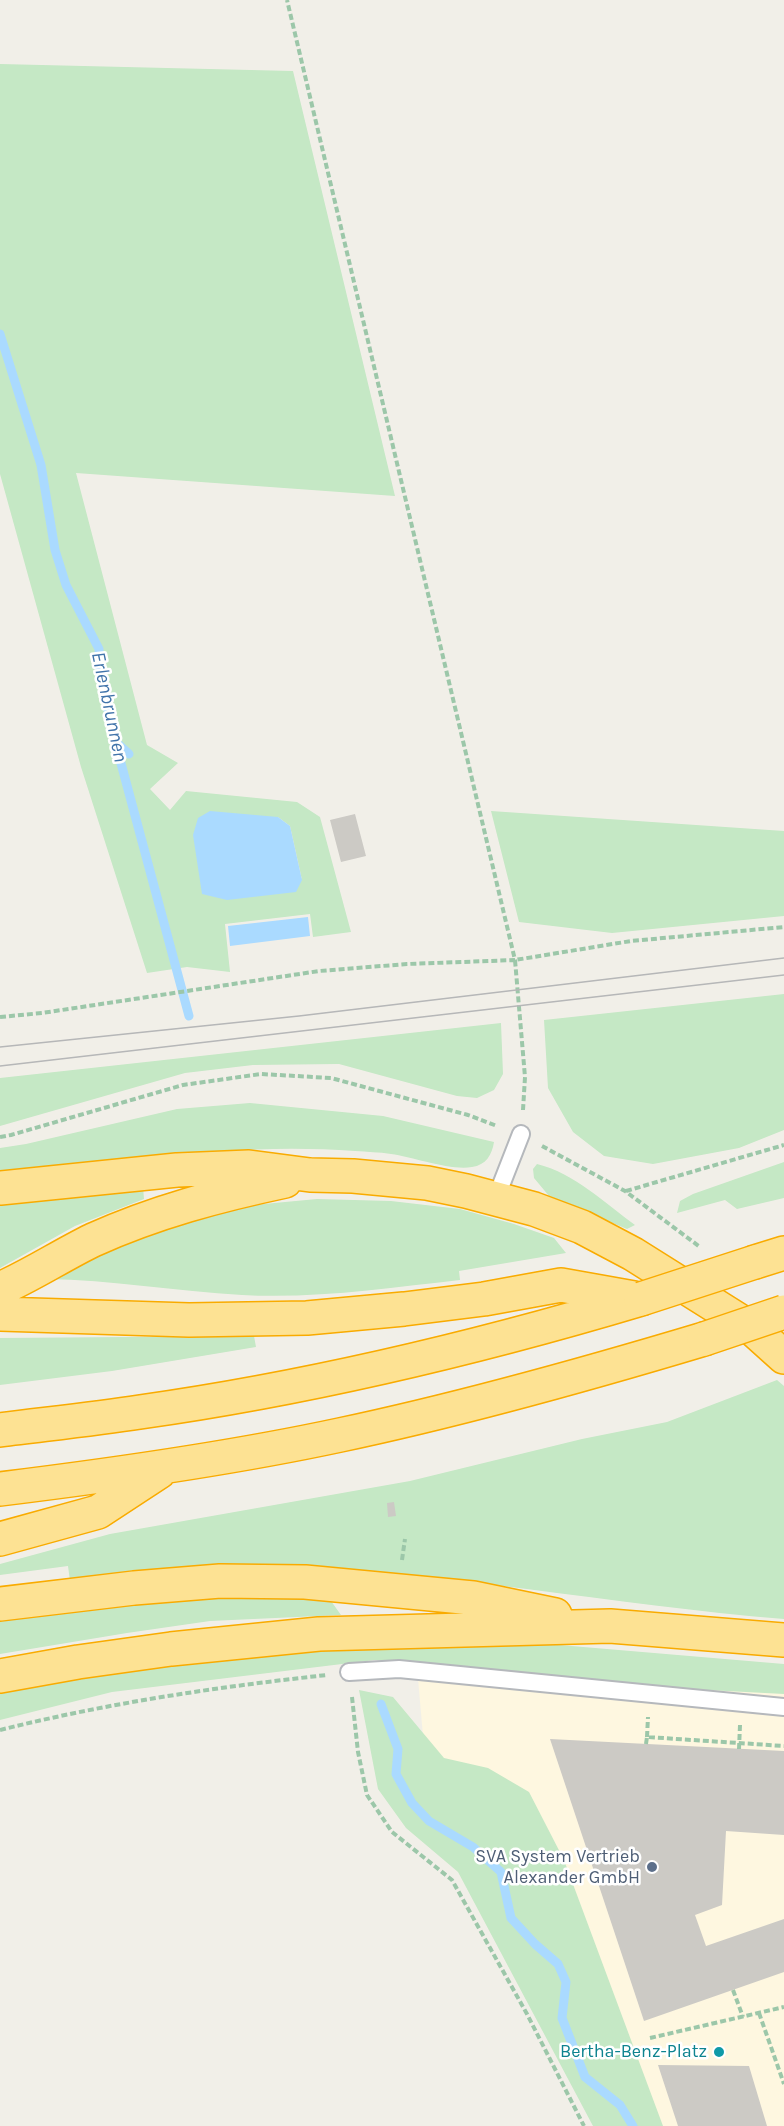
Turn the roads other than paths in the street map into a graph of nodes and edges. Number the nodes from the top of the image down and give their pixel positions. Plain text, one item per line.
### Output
1 (521, 1134) road end
2 (310, 1175) junction
3 (0, 1188) edge
4 (496, 1198) junction
5 (770, 1257) edge
6 (0, 1289) edge
7 (641, 1299) junction
8 (784, 1312) edge
9 (0, 1314) edge
10 (784, 1357) edge
11 (0, 1430) edge
12 (168, 1466) junction
13 (0, 1489) edge
14 (0, 1539) edge
15 (0, 1604) edge
16 (610, 1626) junction
17 (784, 1640) edge
18 (349, 1672) road end
19 (0, 1676) edge
20 (784, 1707) edge

1 - 4 lane
2 - 3 highway
2 - 4 highway
2 - 6 highway
4 - 10 highway
5 - 7 highway, bridge
7 - 9 highway
7 - 11 highway
8 - 12 highway, bridge
12 - 13 highway
12 - 14 highway
15 - 16 highway
16 - 17 highway
16 - 19 highway
18 - 20 lane

